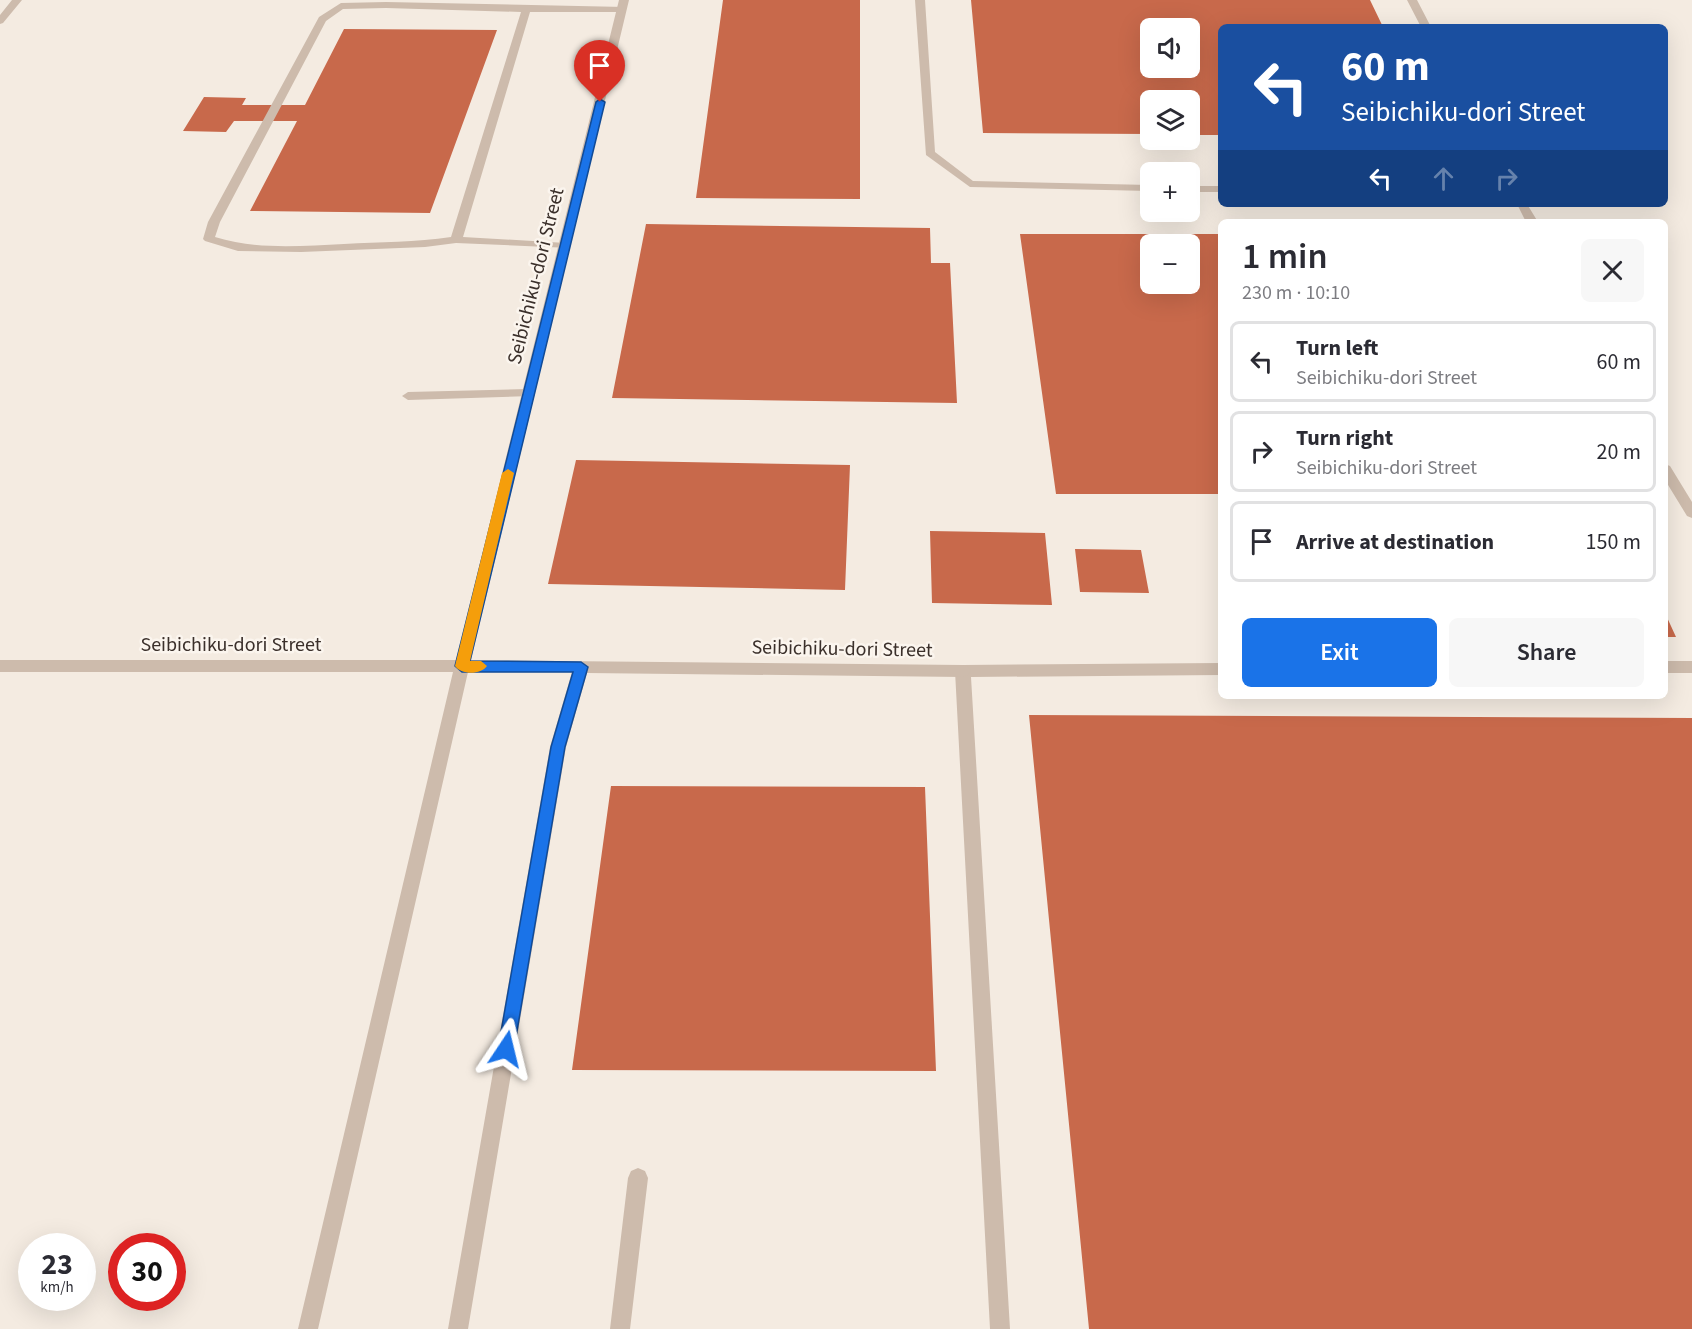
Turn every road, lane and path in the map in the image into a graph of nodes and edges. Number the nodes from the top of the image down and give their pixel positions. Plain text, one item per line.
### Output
1 (17, 0) edge
2 (920, 0) edge
3 (1412, 0) edge
4 (623, 5) edge
5 (526, 9) junction
6 (0, 21) edge
7 (1424, 24) edge
8 (1140, 188) edge
9 (1200, 189) edge
10 (1218, 189) edge
11 (456, 240) junction
12 (566, 246) junction
13 (527, 393) junction
14 (408, 396) dead end
15 (1668, 474) edge
16 (1692, 513) edge
17 (0, 666) edge
18 (462, 666) junction
19 (581, 667) junction
20 (1668, 667) edge
21 (1692, 667) edge
22 (1218, 669) edge
23 (963, 671) junction
24 (638, 1178) dead end
25 (308, 1329) edge
26 (458, 1329) edge
27 (620, 1329) edge
28 (1000, 1329) edge

1 - 6 street
2 - 8 street
3 - 7 street
4 - 5 street
4 - 12 street, Seibichiku-dori Street
5 - 11 street
5 - 11 street
9 - 10 street
11 - 12 street
12 - 13 street, Seibichiku-dori Street
13 - 14 street
13 - 18 street, Seibichiku-dori Street
15 - 16 street
17 - 18 street, Seibichiku-dori Street
18 - 19 street, Seibichiku-dori Street
18 - 25 street
19 - 23 street, Seibichiku-dori Street
19 - 26 street
20 - 21 street
22 - 23 street, Seibichiku-dori Street
23 - 28 street
24 - 27 street

